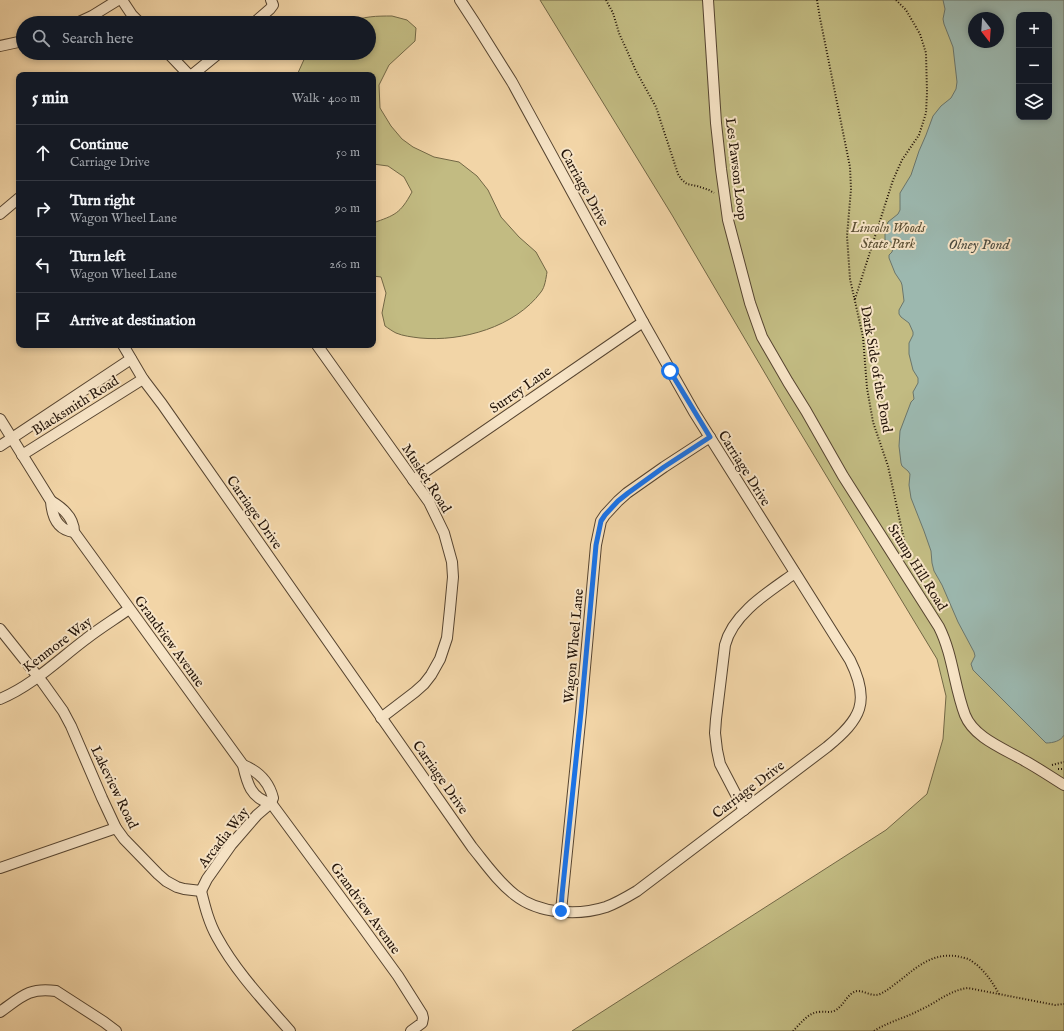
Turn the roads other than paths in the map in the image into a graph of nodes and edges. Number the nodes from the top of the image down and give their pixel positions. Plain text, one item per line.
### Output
1 (118, 0) edge
2 (122, 0) edge
3 (460, 0) edge
4 (708, 0) edge
5 (272, 2) edge
6 (92, 16) edge
7 (133, 16) edge
8 (262, 16) edge
9 (16, 43) edge
10 (0, 46) edge
11 (175, 60) edge
12 (210, 60) edge
13 (187, 72) edge
14 (194, 72) edge
15 (16, 201) edge
16 (0, 214) edge
17 (643, 322) junction
18 (762, 337) joint
19 (125, 348) edge
20 (320, 348) edge
21 (131, 359) junction
22 (143, 379) junction
23 (0, 420) edge
24 (710, 437) junction
25 (12, 438) junction
26 (0, 446) edge
27 (22, 455) junction
28 (413, 480) junction
29 (795, 572) junction
30 (129, 609) junction
31 (0, 629) edge
32 (38, 677) junction
33 (0, 699) edge
34 (382, 718) junction
35 (244, 765) junction
36 (1064, 785) edge
37 (271, 803) junction
38 (744, 810) junction
39 (116, 828) junction
40 (0, 868) edge
41 (200, 891) junction
42 (561, 911) junction
43 (0, 1012) edge
44 (116, 1031) edge
45 (290, 1031) edge
46 (411, 1031) edge

1 - 6 street
2 - 7 street
3 - 17 street, Carriage Drive
4 - 18 street, Les Pawson Loop
5 - 8 street
9 - 10 street
11 - 13 street
12 - 14 street
15 - 16 street
17 - 24 street, Carriage Drive
17 - 28 street, Surrey Lane
18 - 36 street, Stump Hill Road
19 - 21 street, Carriage Drive
20 - 28 street, Musket Road
21 - 22 street, Carriage Drive
21 - 25 street, Blacksmith Road
22 - 27 street, Blacksmith Road
22 - 34 street, Carriage Drive
23 - 25 street, Grandview Avenue
24 - 29 street, Carriage Drive
24 - 42 street, Wagon Wheel Lane
25 - 26 street, Blacksmith Road
25 - 27 street, Grandview Avenue
27 - 30 street, Grandview Avenue
28 - 34 street, Musket Road
29 - 38 street
29 - 38 street, Carriage Drive
30 - 32 street, Kenmore Way
30 - 35 street, Grandview Avenue
31 - 32 street, Lakeview Road
32 - 33 street, Kenmore Way
32 - 39 street, Lakeview Road
34 - 42 street, Carriage Drive
35 - 37 street, Grandview Avenue
35 - 37 street, Grandview Avenue
37 - 41 street, Arcadia Way
37 - 46 street, Grandview Avenue
38 - 42 street, Carriage Drive
39 - 40 street
39 - 41 street, Lakeview Road
41 - 45 street
43 - 44 street

